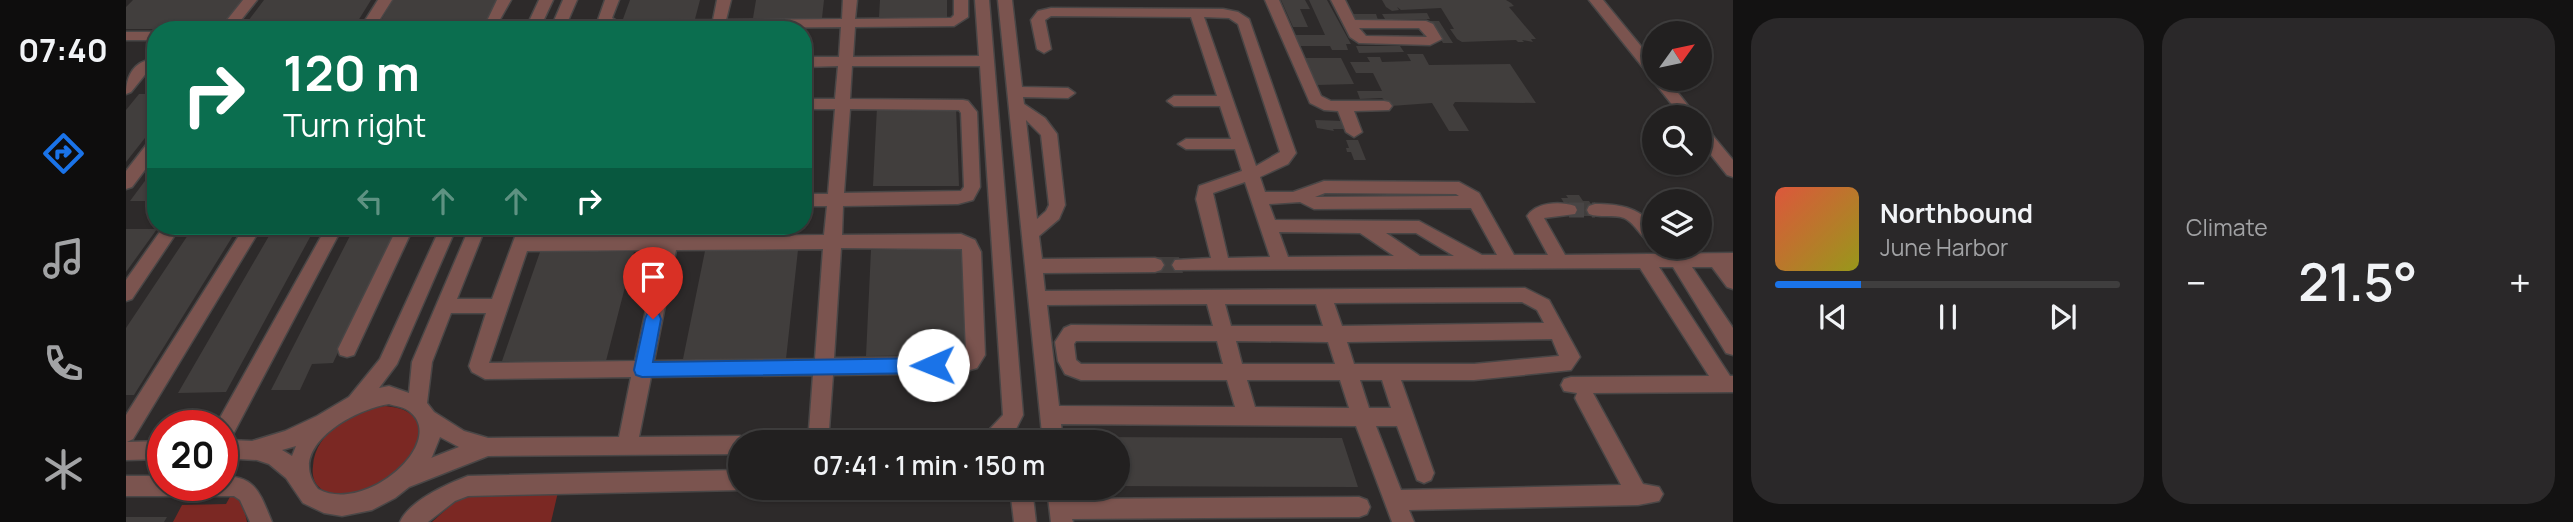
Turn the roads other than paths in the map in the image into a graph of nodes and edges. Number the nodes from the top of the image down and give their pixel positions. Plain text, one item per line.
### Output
1 (250, 0) edge
2 (385, 0) edge
3 (504, 0) edge
4 (546, 0) edge
5 (570, 0) edge
6 (612, 0) edge
7 (723, 0) edge
8 (850, 0) edge
9 (961, 0) edge
10 (982, 0) edge
11 (1005, 0) edge
12 (1272, 0) edge
13 (1338, 0) edge
14 (1596, 0) edge
15 (1168, 6) edge
16 (1196, 13) junction
17 (233, 21) edge
18 (372, 21) edge
19 (494, 21) edge
20 (537, 21) edge
21 (561, 21) edge
22 (606, 21) edge
23 (718, 21) edge
24 (849, 23) junction
25 (812, 24) edge
26 (1350, 24) junction
27 (126, 36) edge
28 (147, 36) edge
29 (1044, 49) dead end
30 (1642, 57) edge
31 (846, 61) junction
32 (987, 61) junction
33 (812, 62) edge
34 (126, 66) edge
35 (147, 66) edge
36 (147, 69) edge
37 (126, 89) edge
38 (1669, 91) edge
39 (1068, 93) dead end
40 (1016, 99) junction
41 (1226, 101) junction
42 (1174, 102) dead end
43 (812, 104) edge
44 (842, 104) junction
45 (1680, 105) edge
46 (1344, 106) junction
47 (1384, 106) dead end
48 (1354, 132) dead end
49 (971, 142) junction
50 (993, 142) junction
51 (1186, 144) dead end
52 (1241, 144) junction
53 (1712, 145) edge
54 (147, 156) edge
55 (1733, 171) edge
56 (1252, 175) junction
57 (126, 183) edge
58 (1259, 198) junction
59 (835, 199) junction
60 (812, 200) edge
61 (1569, 210) tunnel mouth
62 (1595, 210) tunnel mouth
63 (1642, 224) edge
64 (1361, 225) junction
65 (1268, 226) junction
66 (1031, 233) junction
67 (167, 235) edge
68 (248, 235) edge
69 (330, 235) edge
70 (401, 235) edge
71 (445, 235) edge
72 (474, 235) edge
73 (524, 235) edge
74 (670, 235) edge
75 (697, 235) edge
76 (832, 240) junction
77 (1655, 259) edge
78 (1672, 259) edge
79 (1725, 260) edge
80 (1560, 261) junction
81 (1645, 261) junction
82 (1416, 262) junction
83 (1479, 262) junction
84 (1509, 262) junction
85 (1281, 263) junction
86 (1221, 264) junction
87 (1155, 265) dead end
88 (1181, 265) dead end
89 (1034, 266) junction
90 (1733, 282) edge
91 (126, 294) edge
92 (1322, 295) junction
93 (1214, 296) junction
94 (1037, 298) junction
95 (974, 299) junction
96 (1006, 299) junction
97 (445, 306) junction
98 (498, 306) junction
99 (1557, 331) junction
100 (1225, 334) junction
101 (1334, 334) junction
102 (1732, 342) edge
103 (347, 349) dead end
104 (822, 367) junction
105 (642, 370) junction
106 (1388, 371) junction
107 (1235, 372) junction
108 (1347, 372) junction
109 (1729, 384) edge
110 (354, 403) junction
111 (235, 410) edge
112 (423, 411) junction
113 (1049, 415) junction
114 (1247, 416) junction
115 (1362, 416) junction
116 (1404, 417) junction
117 (324, 422) junction
118 (819, 430) edge
119 (1005, 430) edge
120 (1051, 430) edge
121 (126, 433) edge
122 (728, 445) edge
123 (626, 446) junction
124 (488, 447) junction
125 (238, 449) edge
126 (253, 449) junction
127 (147, 450) edge
128 (126, 451) edge
129 (1424, 473) dead end
130 (728, 480) edge
131 (300, 482) junction
132 (400, 485) junction
133 (126, 486) edge
134 (1022, 500) edge
135 (1395, 500) junction
136 (1060, 506) edge
137 (1359, 507) dead end
138 (1189, 515) edge
139 (261, 522) edge
140 (411, 522) edge
141 (1025, 522) edge
142 (1403, 522) edge

1 - 17 street
2 - 18 street
3 - 19 street
4 - 20 street
5 - 21 street
6 - 22 street
7 - 23 street
8 - 24 street
9 - 24 street
10 - 32 street
11 - 40 street
12 - 46 street
13 - 26 street
14 - 30 street
15 - 16 street
15 - 29 street
16 - 41 street
16 - 56 street
24 - 25 street
24 - 31 street
26 - 26 street
27 - 28 street
31 - 32 street
31 - 33 street
31 - 44 street
32 - 50 street
34 - 35 street
36 - 37 street
38 - 45 street
39 - 40 street
40 - 66 street
40 - 66 street
41 - 42 street
41 - 52 street
43 - 44 street
44 - 49 street
44 - 59 street
46 - 47 street
46 - 48 street
49 - 50 street
49 - 59 street
50 - 96 street
51 - 52 street
52 - 56 street
53 - 55 street
54 - 57 street
56 - 58 street
56 - 86 street
58 - 65 street
58 - 84 street
59 - 60 street
59 - 76 street
61 - 80 street
62 - 63 street
64 - 65 street
64 - 82 street
64 - 83 street
65 - 85 street
66 - 89 street
67 - 91 street
68 - 121 street
69 - 111 street
70 - 103 street
71 - 110 street
72 - 97 street
73 - 98 street
74 - 105 street
75 - 76 street
76 - 95 street
76 - 104 street
77 - 81 street
78 - 102 street
79 - 90 street
80 - 81 street
80 - 84 street
81 - 109 street
82 - 83 street
82 - 85 street
83 - 84 street
85 - 86 street
86 - 88 street
87 - 89 street
89 - 94 street
92 - 93 street
92 - 99 street
92 - 101 street
93 - 94 street
93 - 100 street
94 - 113 street
95 - 96 street
95 - 104 street
96 - 119 street
97 - 98 street
97 - 112 street
98 - 105 street
99 - 101 street
99 - 106 street
100 - 101 street
100 - 107 street
100 - 107 street
101 - 108 street
104 - 105 street
104 - 118 street
105 - 123 street
106 - 108 street
106 - 116 street
107 - 108 street
107 - 114 street
108 - 115 street
109 - 135 street
110 - 112 street
110 - 117 street
112 - 124 street
112 - 132 street
113 - 114 street
113 - 120 street
114 - 115 street
115 - 116 street
115 - 135 street
116 - 129 street
117 - 126 street
117 - 131 street
122 - 123 street
123 - 124 street
124 - 132 street
125 - 126 street
126 - 131 street
127 - 128 street
130 - 140 street
131 - 132 street
133 - 139 street
134 - 141 street
135 - 142 street
136 - 138 street
137 - 138 street

